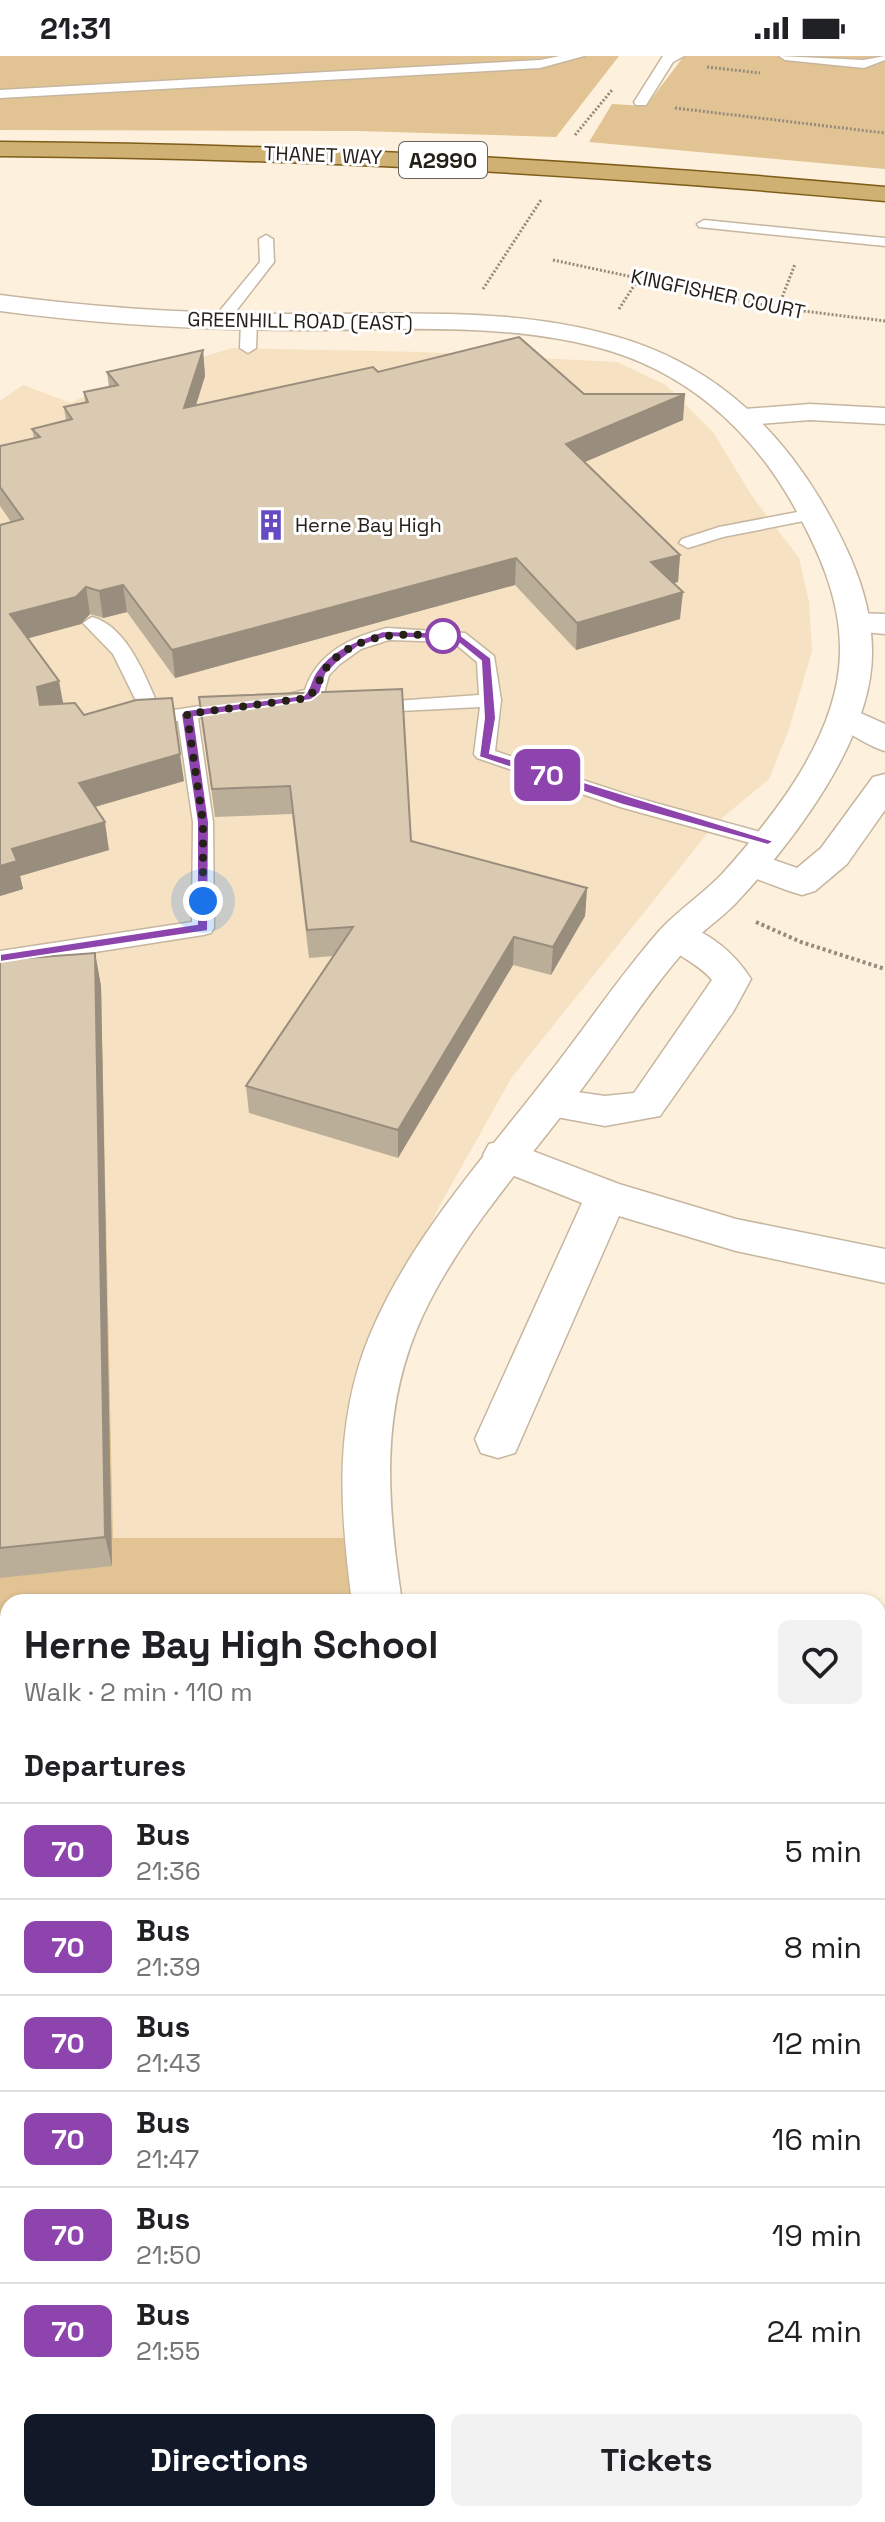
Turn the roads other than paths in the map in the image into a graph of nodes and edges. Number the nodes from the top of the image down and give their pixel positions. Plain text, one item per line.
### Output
1 (578, 56) edge
2 (785, 56) edge
3 (885, 56) edge
4 (666, 58) edge
5 (0, 94) edge
6 (641, 102) road end
7 (0, 149) edge
8 (885, 194) edge
9 (704, 224) dead end
10 (266, 239) dead end
11 (885, 242) edge
12 (0, 303) edge
13 (219, 322) junction
14 (885, 416) edge
15 (745, 417) junction
16 (813, 514) junction
17 (688, 543) dead end
18 (92, 623) edge
19 (870, 623) edge
20 (307, 698) junction
21 (491, 700) junction
22 (187, 714) junction
23 (845, 716) junction
24 (885, 741) edge
25 (885, 785) edge
26 (759, 853) junction
27 (677, 935) junction
28 (0, 959) edge
29 (549, 1103) junction
30 (504, 1155) junction
31 (606, 1196) junction
32 (885, 1266) edge
33 (498, 1439) dead end
34 (376, 1594) edge

1 - 5 lane
2 - 3 lane
4 - 6 lane
7 - 8 main road, THANET WAY / A2990
9 - 11 lane
10 - 13 lane
12 - 13 street, GREENHILL ROAD (EAST)
13 - 15 street, GREENHILL ROAD (EAST)
14 - 15 street
15 - 16 street, GREENHILL ROAD (EAST)
16 - 17 lane
16 - 19 street, GREENHILL ROAD (EAST)
18 - 22 lane
19 - 23 street, GREENHILL ROAD (EAST)
20 - 21 lane
20 - 21 lane
20 - 22 lane
21 - 26 lane
22 - 28 lane
23 - 24 street
23 - 26 street, GREENHILL ROAD (EAST)
25 - 26 street
26 - 27 street, GREENHILL ROAD (EAST)
27 - 29 street, GREENHILL ROAD (EAST)
27 - 29 street
29 - 30 street, GREENHILL ROAD (EAST)
30 - 31 street
30 - 34 street, GREENHILL ROAD (EAST)
31 - 32 street
31 - 33 street

